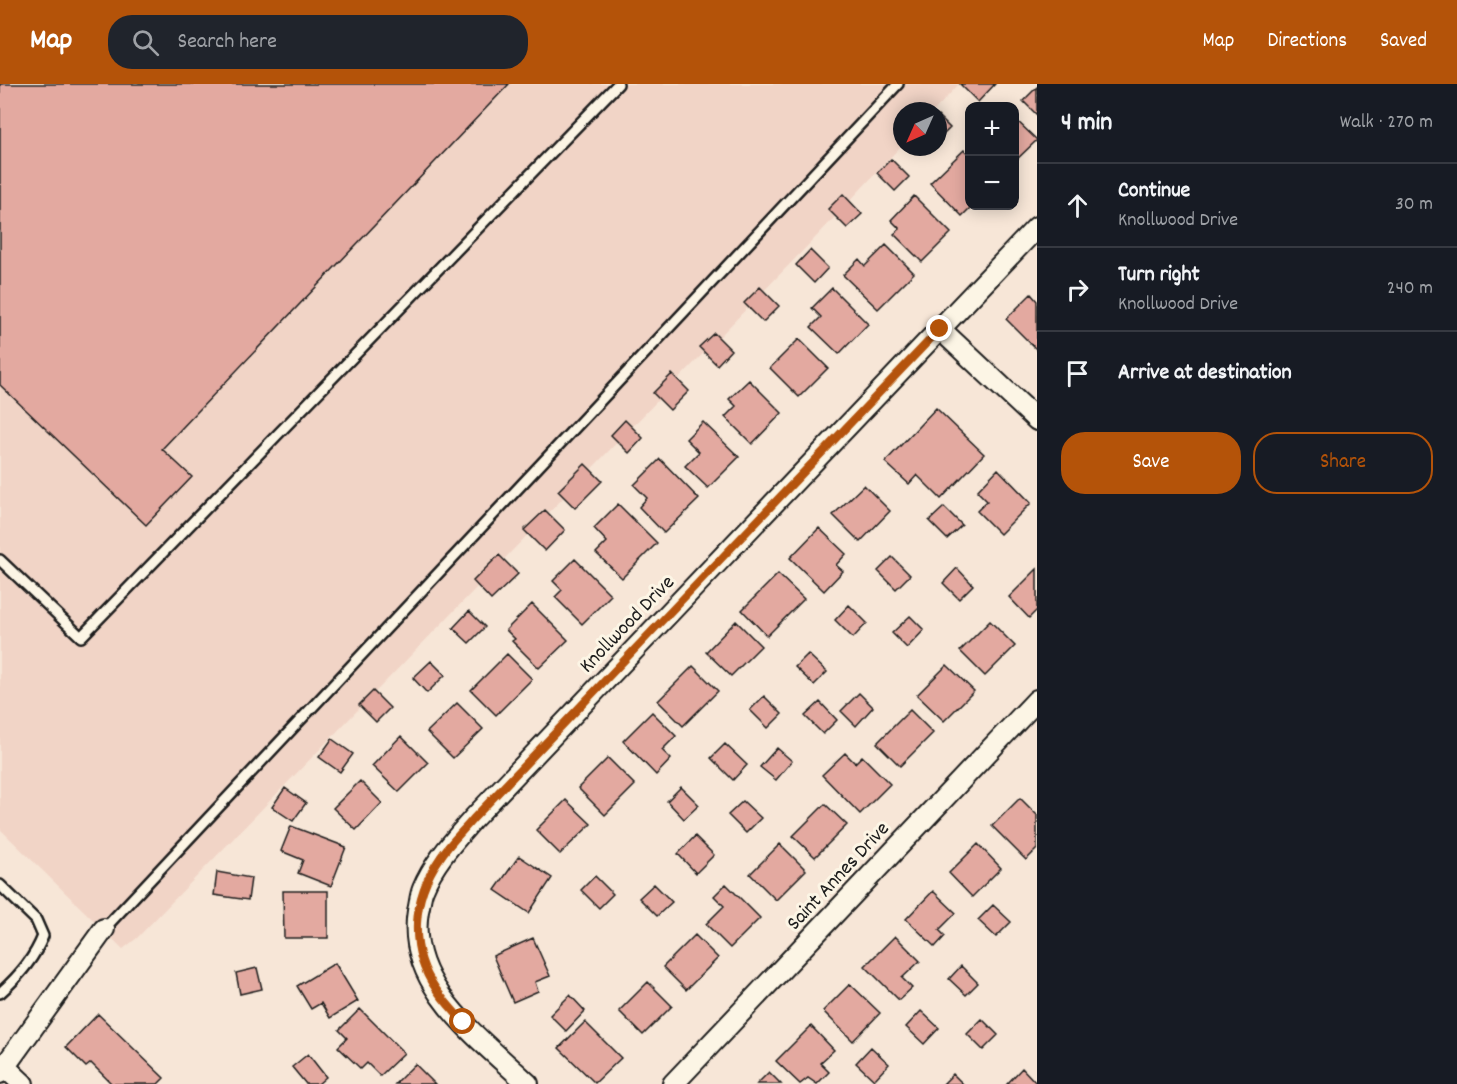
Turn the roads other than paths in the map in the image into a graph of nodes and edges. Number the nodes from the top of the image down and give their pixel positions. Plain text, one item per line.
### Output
1 (618, 84) edge
2 (898, 84) edge
3 (1037, 227) edge
4 (940, 329) junction
5 (1037, 420) edge
6 (0, 560) edge
7 (1037, 700) edge
8 (0, 885) edge
9 (104, 929) joint
10 (0, 993) edge
11 (3, 1070) edge
12 (23, 1084) edge
13 (528, 1084) edge
14 (673, 1084) edge

1 - 6 lane
2 - 9 lane
3 - 4 street, Knollwood Drive
4 - 5 street
4 - 13 street, Knollwood Drive
7 - 14 street, Saint Annes Drive
8 - 10 lane
9 - 11 street
11 - 12 street

